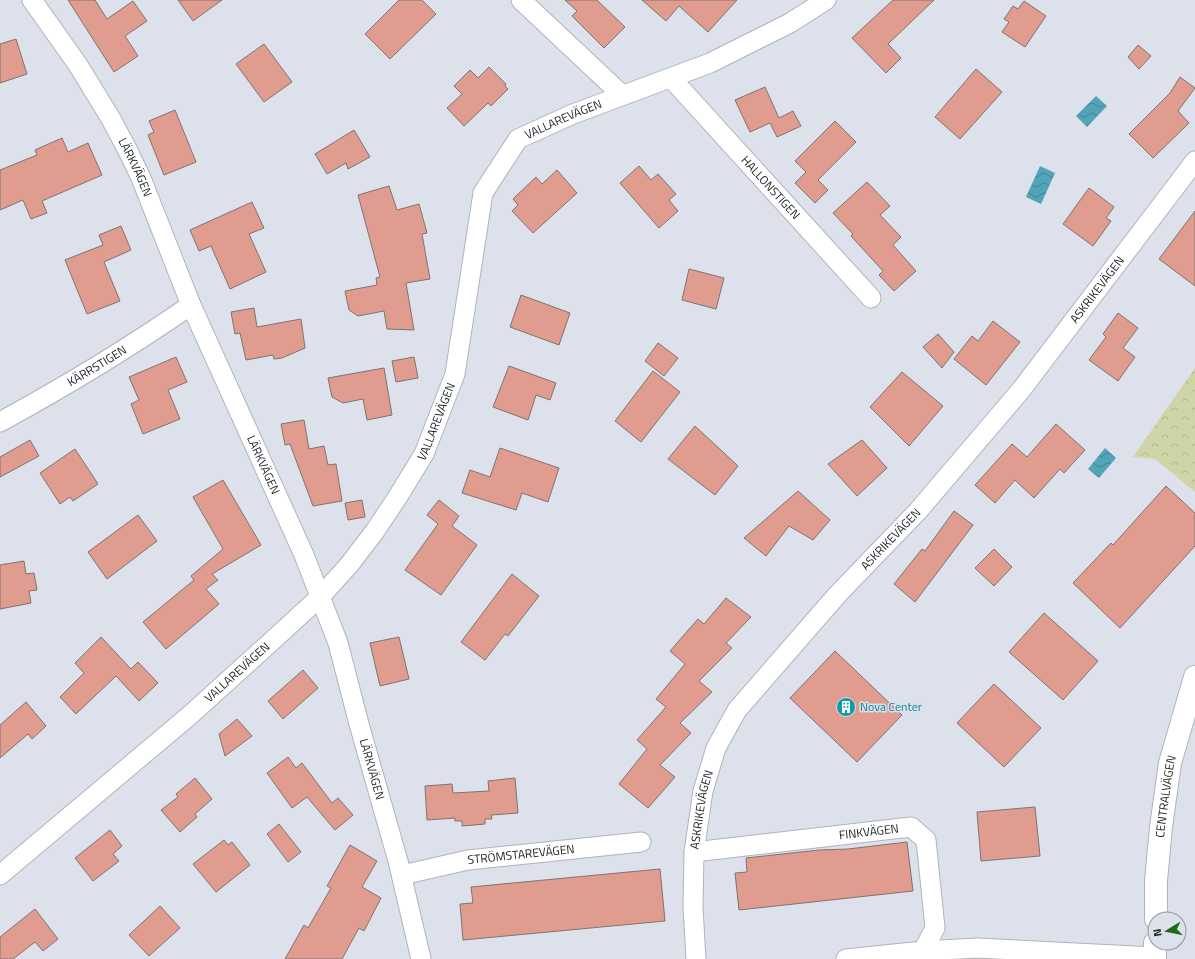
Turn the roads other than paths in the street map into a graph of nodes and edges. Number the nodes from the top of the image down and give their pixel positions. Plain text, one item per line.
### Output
1 (32, 0) edge
2 (521, 0) edge
3 (826, 0) edge
4 (670, 78) junction
5 (622, 95) junction
6 (1195, 161) edge
7 (871, 298) dead end
8 (191, 305) junction
9 (0, 422) edge
10 (321, 596) junction
11 (1195, 677) edge
12 (641, 842) dead end
13 (694, 852) junction
14 (0, 875) edge
15 (402, 875) junction
16 (1156, 911) edge
17 (1155, 953) edge
18 (923, 955) edge
19 (421, 959) edge
20 (696, 959) edge
21 (850, 959) edge

1 - 8 street, LÄRKVÄGEN
2 - 5 street
3 - 4 street, VALLAREVÄGEN
4 - 5 street, VALLAREVÄGEN
4 - 7 street, HALLONSTIGEN
5 - 10 street, VALLAREVÄGEN
6 - 13 street, ASKRIKEVÄGEN
8 - 9 street, KÄRRSTIGEN
8 - 10 street, LÄRKVÄGEN
10 - 14 street, VALLAREVÄGEN
10 - 15 street, LÄRKVÄGEN
11 - 16 street, CENTRALVÄGEN
12 - 15 street, STRÖMSTAREVÄGEN
13 - 18 street, FINKVÄGEN
13 - 20 street, ASKRIKEVÄGEN
15 - 19 street, LÄRKVÄGEN
17 - 18 street
18 - 21 street

